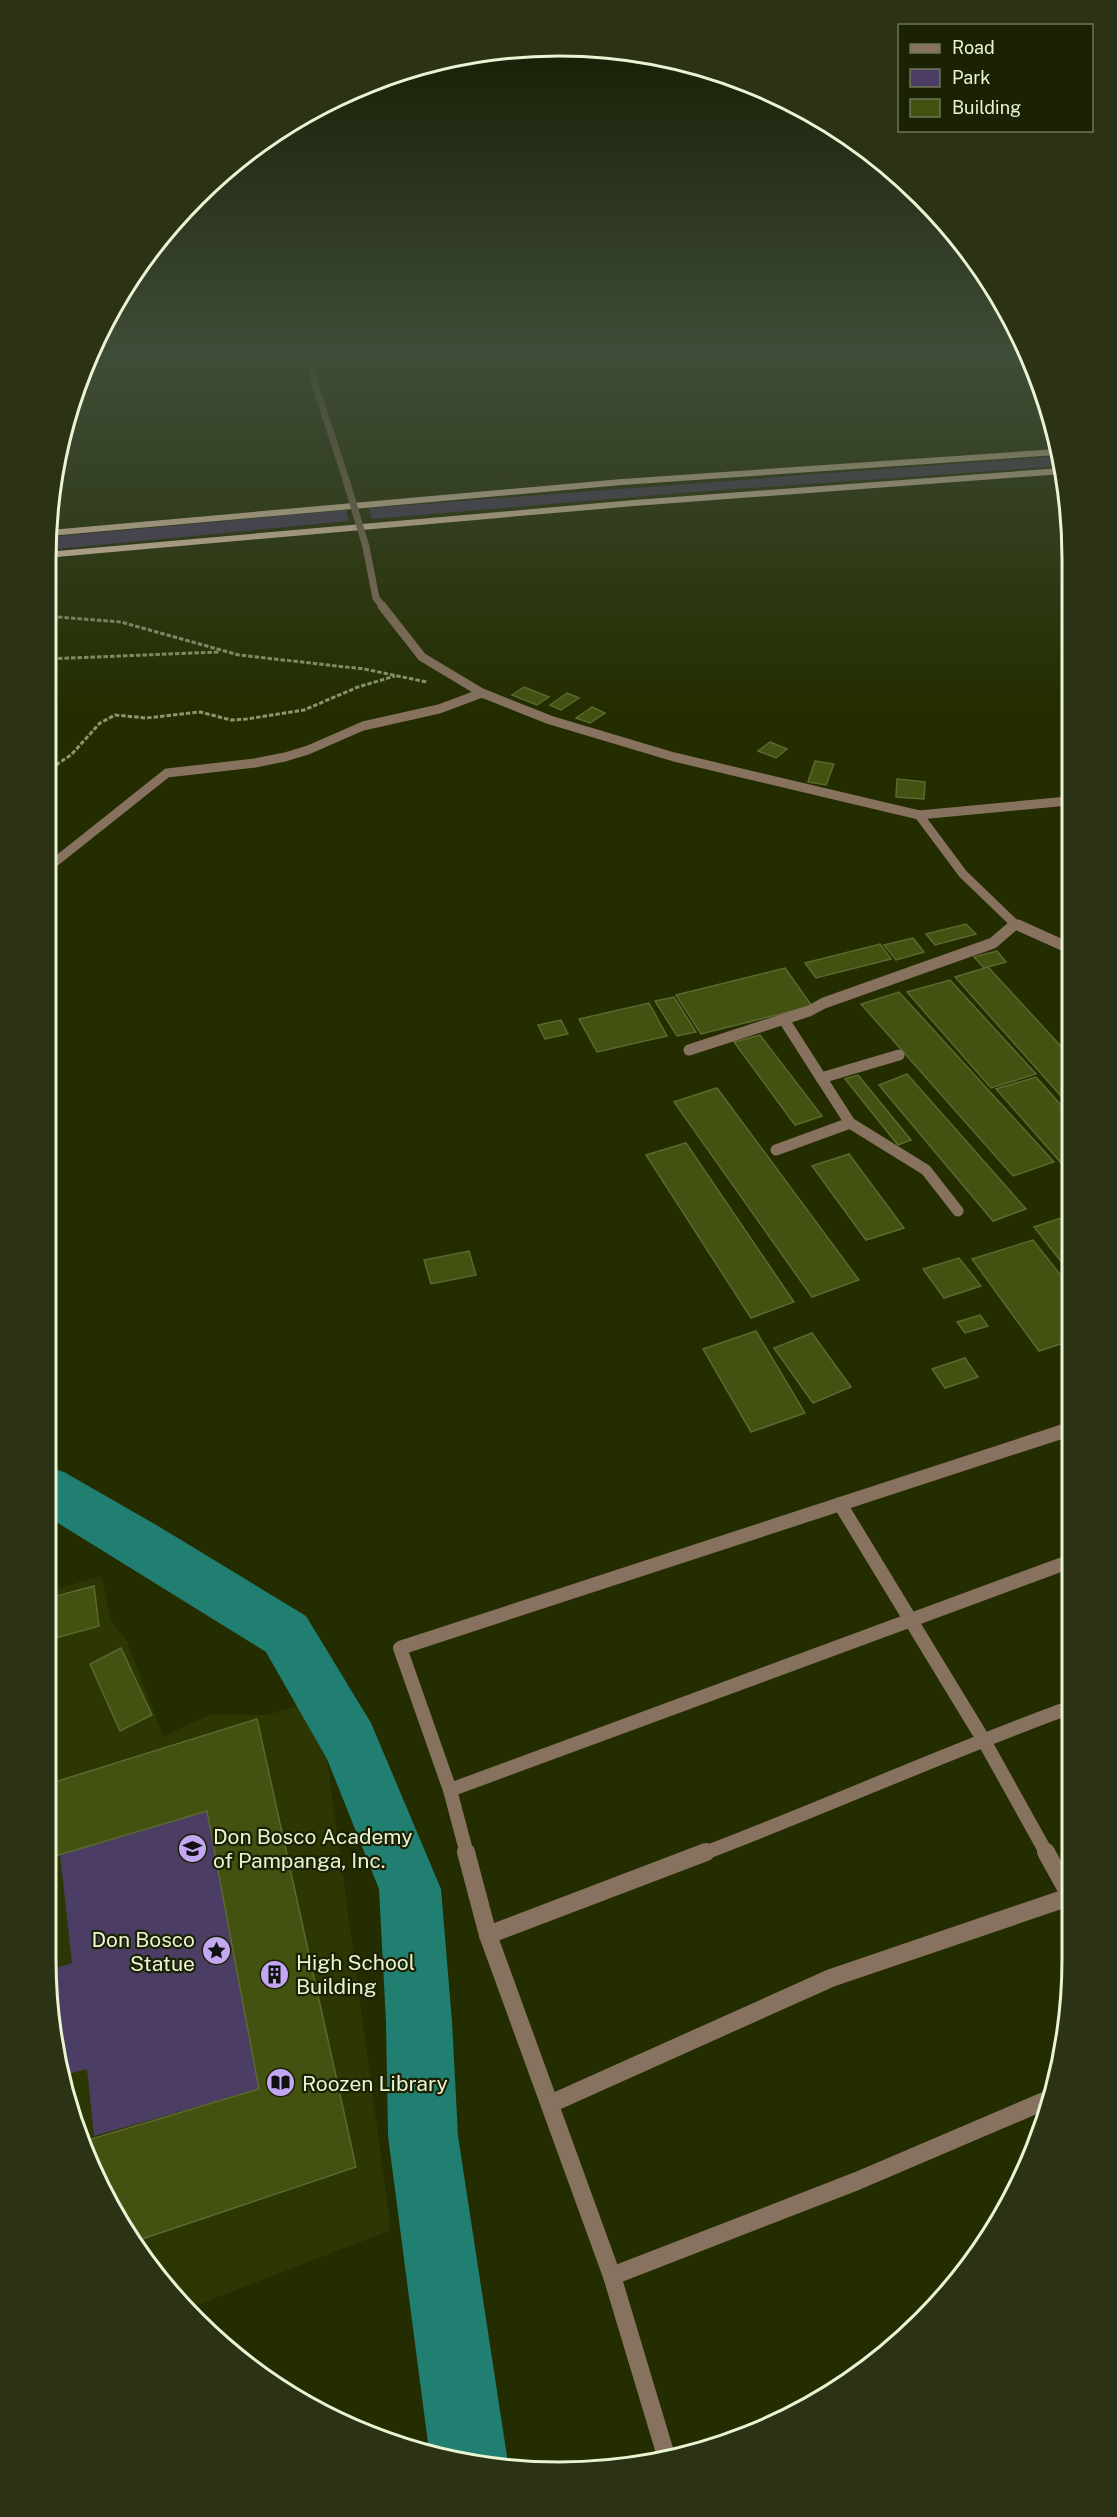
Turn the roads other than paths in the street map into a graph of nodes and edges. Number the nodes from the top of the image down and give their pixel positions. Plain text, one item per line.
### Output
1 (344, 474) edge
2 (731, 474) edge
3 (1016, 474) edge
4 (57, 532) edge
5 (56, 554) edge
6 (482, 693) junction
7 (1062, 802) edge
8 (920, 815) junction
9 (56, 861) edge
10 (1015, 924) junction
11 (1062, 945) edge
12 (784, 1020) junction
13 (689, 1050) dead end
14 (899, 1055) dead end
15 (821, 1078) junction
16 (850, 1123) junction
17 (776, 1150) dead end
18 (958, 1211) dead end
19 (1062, 1432) edge
20 (840, 1504) junction
21 (1062, 1564) edge
22 (912, 1619) junction
23 (1062, 1710) edge
24 (983, 1740) junction
25 (450, 1790) junction
26 (1062, 1882) edge
27 (1062, 1901) edge
28 (488, 1935) junction
29 (1040, 2103) edge
30 (550, 2104) junction
31 (612, 2276) junction
32 (664, 2450) edge

1 - 6 street, bridge
2 - 4 highway
3 - 5 highway
6 - 8 street
6 - 9 street
7 - 8 street
8 - 10 street
10 - 11 street
10 - 12 street
12 - 13 street
12 - 15 street
14 - 15 street
15 - 16 street
16 - 17 street
16 - 18 street
19 - 20 street
20 - 22 street
20 - 25 street
21 - 22 street
22 - 24 street
22 - 25 street
23 - 24 street
24 - 26 street
24 - 28 street
25 - 28 street
27 - 30 street
28 - 30 street
29 - 31 street
30 - 31 street
31 - 32 street

